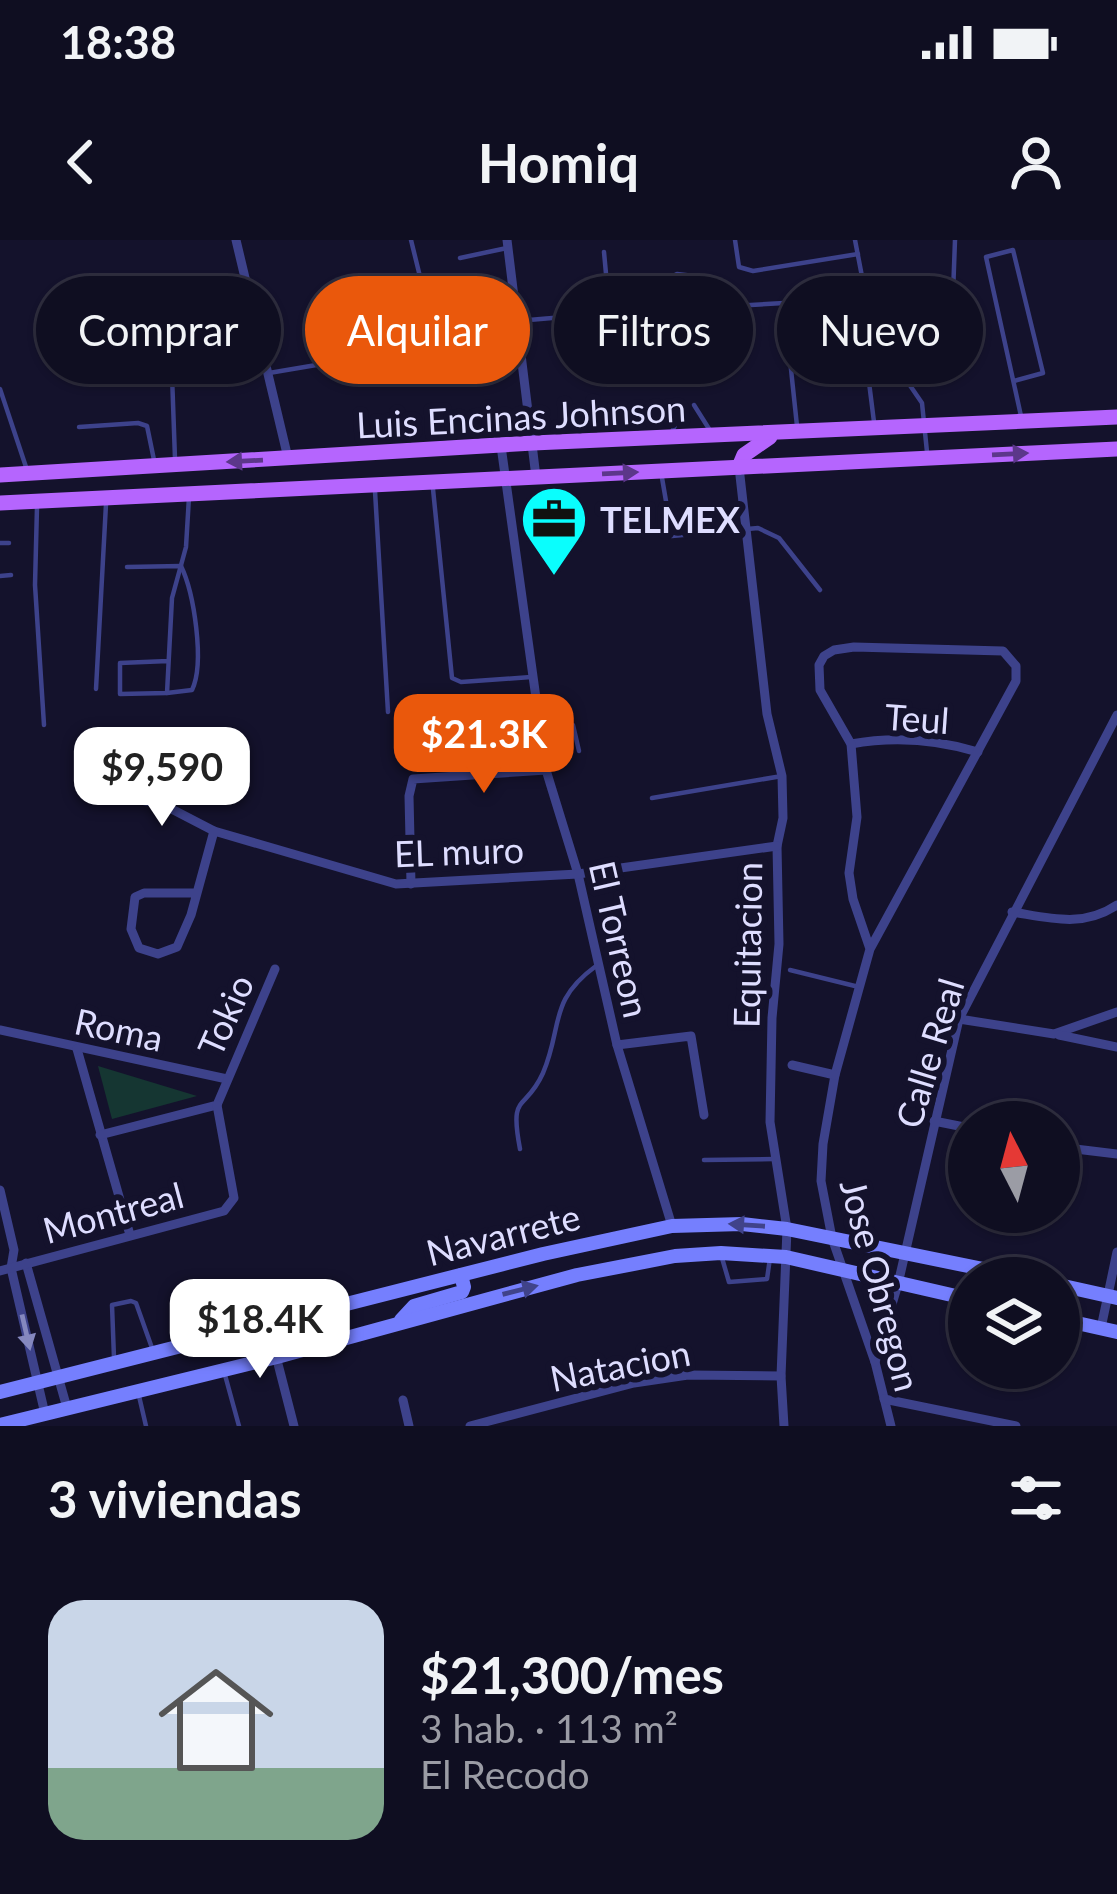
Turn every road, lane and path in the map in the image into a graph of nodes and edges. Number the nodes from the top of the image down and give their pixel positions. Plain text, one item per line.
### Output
1 (236, 240) edge
2 (411, 240) edge
3 (735, 240) edge
4 (855, 240) edge
5 (955, 240) edge
6 (508, 244) edge
7 (604, 252) dead end
8 (858, 254) junction
9 (460, 258) dead end
10 (245, 276) edge
11 (420, 276) edge
12 (512, 276) edge
13 (606, 276) edge
14 (954, 276) edge
15 (753, 305) edge
16 (1014, 381) junction
17 (172, 384) edge
18 (271, 384) edge
19 (526, 384) edge
20 (869, 384) edge
21 (0, 389) edge
22 (683, 404) dead end
23 (694, 405) dead end
24 (1117, 417) edge
25 (1022, 422) junction
26 (79, 427) dead end
27 (925, 427) junction
28 (875, 428) junction
29 (13, 430) junction
30 (0, 432) edge
31 (797, 432) junction
32 (778, 433) junction
33 (715, 436) junction
34 (668, 438) junction
35 (533, 443) junction
36 (501, 446) junction
37 (1117, 449) edge
38 (288, 458) junction
39 (927, 458) junction
40 (176, 464) junction
41 (154, 466) junction
42 (739, 467) junction
43 (661, 471) junction
44 (28, 473) junction
45 (0, 475) edge
46 (536, 477) junction
47 (506, 479) junction
48 (432, 483) junction
49 (374, 485) junction
50 (189, 494) junction
51 (106, 498) junction
52 (37, 501) junction
53 (0, 503) edge
54 (746, 529) junction
55 (0, 543) edge
56 (9, 543) dead end
57 (181, 566) junction
58 (127, 567) dead end
59 (11, 575) dead end
60 (0, 576) edge
61 (820, 590) dead end
62 (168, 661) junction
63 (533, 676) junction
64 (96, 689) dead end
65 (167, 693) junction
66 (388, 712) dead end
67 (1117, 715) edge
68 (540, 724) junction
69 (44, 725) dead end
70 (851, 744) junction
71 (579, 752) dead end
72 (978, 752) junction
73 (546, 770) junction
74 (782, 776) junction
75 (120, 796) dead end
76 (652, 798) dead end
77 (214, 831) junction
78 (777, 846) junction
79 (578, 874) junction
80 (411, 884) junction
81 (196, 893) junction
82 (1117, 905) edge
83 (1012, 912) junction
84 (870, 949) junction
85 (599, 964) junction
86 (275, 969) dead end
87 (790, 970) dead end
88 (859, 987) junction
89 (1117, 1012) edge
90 (959, 1019) junction
91 (0, 1030) edge
92 (1054, 1034) junction
93 (617, 1045) junction
94 (1117, 1047) edge
95 (77, 1049) junction
96 (792, 1065) dead end
97 (835, 1075) junction
98 (226, 1079) junction
99 (218, 1105) junction
100 (704, 1115) dead end
101 (934, 1121) junction
102 (948, 1124) edge
103 (100, 1135) junction
104 (520, 1149) dead end
105 (1080, 1150) edge
106 (1117, 1154) edge
107 (774, 1159) junction
108 (704, 1160) dead end
109 (0, 1190) edge
110 (672, 1226) junction
111 (787, 1229) junction
112 (130, 1235) junction
113 (832, 1238) junction
114 (14, 1250) junction
115 (904, 1251) junction
116 (1117, 1252) edge
117 (721, 1253) junction
118 (778, 1256) junction
119 (948, 1261) edge
120 (26, 1264) junction
121 (5, 1269) edge
122 (844, 1272) junction
123 (461, 1274) junction
124 (898, 1284) junction
125 (1080, 1290) edge
126 (948, 1295) edge
127 (1112, 1297) edge
128 (400, 1320) junction
129 (268, 1324) junction
130 (1109, 1330) edge
131 (154, 1353) junction
132 (277, 1357) junction
133 (875, 1361) junction
134 (115, 1363) junction
135 (223, 1370) junction
136 (782, 1376) junction
137 (58, 1378) junction
138 (38, 1383) junction
139 (137, 1391) junction
140 (0, 1392) edge
141 (884, 1399) junction
142 (404, 1400) dead end
143 (67, 1408) junction
144 (45, 1414) junction
145 (0, 1425) edge
146 (146, 1426) edge
147 (239, 1426) edge
148 (294, 1426) edge
149 (409, 1426) edge
150 (472, 1426) edge
151 (784, 1426) edge
152 (891, 1426) edge
153 (1016, 1426) edge

1 - 10 street
2 - 11 lane
3 - 8 lane
4 - 8 lane
5 - 14 lane
6 - 9 lane
6 - 12 street
7 - 13 lane
8 - 27 lane
15 - 31 lane
16 - 16 lane
16 - 25 lane
17 - 40 lane
18 - 38 street
19 - 35 street
20 - 28 lane
21 - 29 lane
22 - 34 lane
23 - 33 lane
24 - 25 main road, Luis Encinas Johnson
25 - 27 main road, Luis Encinas Johnson
26 - 41 lane
27 - 28 main road, Luis Encinas Johnson
27 - 39 lane
28 - 31 main road, Luis Encinas Johnson
29 - 30 lane
29 - 44 lane
31 - 32 main road, Luis Encinas Johnson
32 - 33 main road, Luis Encinas Johnson
32 - 42 main road
33 - 34 main road, Luis Encinas Johnson
34 - 35 main road, Luis Encinas Johnson
35 - 36 main road, Luis Encinas Johnson
35 - 46 street
36 - 38 main road, Luis Encinas Johnson
36 - 47 street, El Torreon
39 -> 37 main road, Luis Encinas Johnson
38 -> 40 main road, Luis Encinas Johnson
39 - 42 main road, Luis Encinas Johnson
40 - 41 main road, Luis Encinas Johnson
41 - 44 main road, Luis Encinas Johnson
42 - 43 main road, Luis Encinas Johnson
42 - 54 street, Equitacion
46 -> 43 main road, Luis Encinas Johnson
43 - 54 lane
44 - 45 main road, Luis Encinas Johnson
46 - 47 main road, Luis Encinas Johnson
47 - 48 main road, Luis Encinas Johnson
47 - 63 street, El Torreon
48 - 49 main road, Luis Encinas Johnson
48 - 63 lane
49 - 50 main road, Luis Encinas Johnson
49 - 66 lane
50 - 51 main road, Luis Encinas Johnson
50 - 57 lane
51 - 52 main road, Luis Encinas Johnson
51 - 64 lane
52 - 53 main road, Luis Encinas Johnson
52 - 69 lane
54 - 61 lane
54 - 74 street, Equitacion
55 - 56 lane
57 - 58 lane
57 - 62 lane
57 - 65 lane
59 - 60 lane
62 - 65 lane
62 - 65 lane
63 - 68 street, El Torreon
67 - 83 street, Calle Real
68 - 71 lane
68 - 73 street, El Torreon
70 - 72 street, Teul
70 - 72 street, Jose Obregon
70 - 84 street
72 - 84 street, Jose Obregon
73 - 79 street, El Torreon
73 - 80 street
74 - 76 lane
74 - 78 street, Equitacion
75 - 77 street, EL muro
77 - 80 street, EL muro
77 - 81 street
78 - 79 street, EL muro
78 - 107 street, Equitacion
79 - 80 street, EL muro
79 - 85 street, El Torreon
81 - 81 street
82 - 83 street
83 - 90 street, Calle Real
84 - 88 street, Jose Obregon
85 - 93 street, El Torreon
85 - 104 lane
86 - 98 street, Tokio
87 - 88 lane
88 - 97 street, Jose Obregon
89 - 92 street
90 - 92 street
90 - 101 street, Calle Real
91 - 95 street, Roma
92 - 94 street
93 - 100 street
93 - 110 street, El Torreon
95 - 98 street, Roma
95 - 103 street
96 - 97 street
97 - 113 street, Jose Obregon
98 - 99 street, Tokio
99 - 103 street, Tokio
99 - 112 street, Montreal
101 - 102 street
101 - 115 street, Calle Real
103 - 112 street
105 - 106 street
107 - 108 lane
107 - 111 street, Equitacion
109 - 114 street
111 -> 110 main road, Navarrete
110 - 123 main road, Navarrete
111 - 113 main road, Navarrete
111 - 118 street, Equitacion
112 - 120 street, Montreal
113 - 115 main road, Navarrete
113 - 122 street, Jose Obregon
114 - 120 street
114 - 121 street
115 - 119 main road, Navarrete
115 - 124 street, Calle Real
116 - 127 street
117 - 118 main road, Navarrete
117 - 118 lane
128 -> 117 main road, Navarrete
118 - 122 main road, Navarrete
118 - 136 street, Equitacion
120 - 121 street, Montreal
120 - 137 street
121 -> 138 street
122 - 124 main road, Navarrete
122 - 133 street, Jose Obregon
123 - 128 main road
123 - 129 main road, Navarrete
124 - 126 main road, Navarrete
124 - 133 street, Calle Real
125 - 127 main road
127 - 130 street
128 - 132 main road, Navarrete
129 - 131 main road, Navarrete
129 - 132 street
131 - 134 main road, Navarrete
131 - 134 lane
132 - 135 main road, Navarrete
132 - 148 street
133 - 141 street, Jose Obregon
134 - 137 main road, Navarrete
135 - 139 main road, Navarrete
135 - 147 lane
136 - 150 street, Natacion
136 - 151 street, Equitacion
137 - 138 main road, Navarrete
137 - 143 street
138 - 140 main road, Navarrete
138 - 144 street
139 - 143 main road, Navarrete
139 - 146 lane
141 - 152 street, Jose Obregon
141 - 153 street
142 - 149 street
143 - 144 main road, Navarrete
144 - 145 main road, Navarrete

